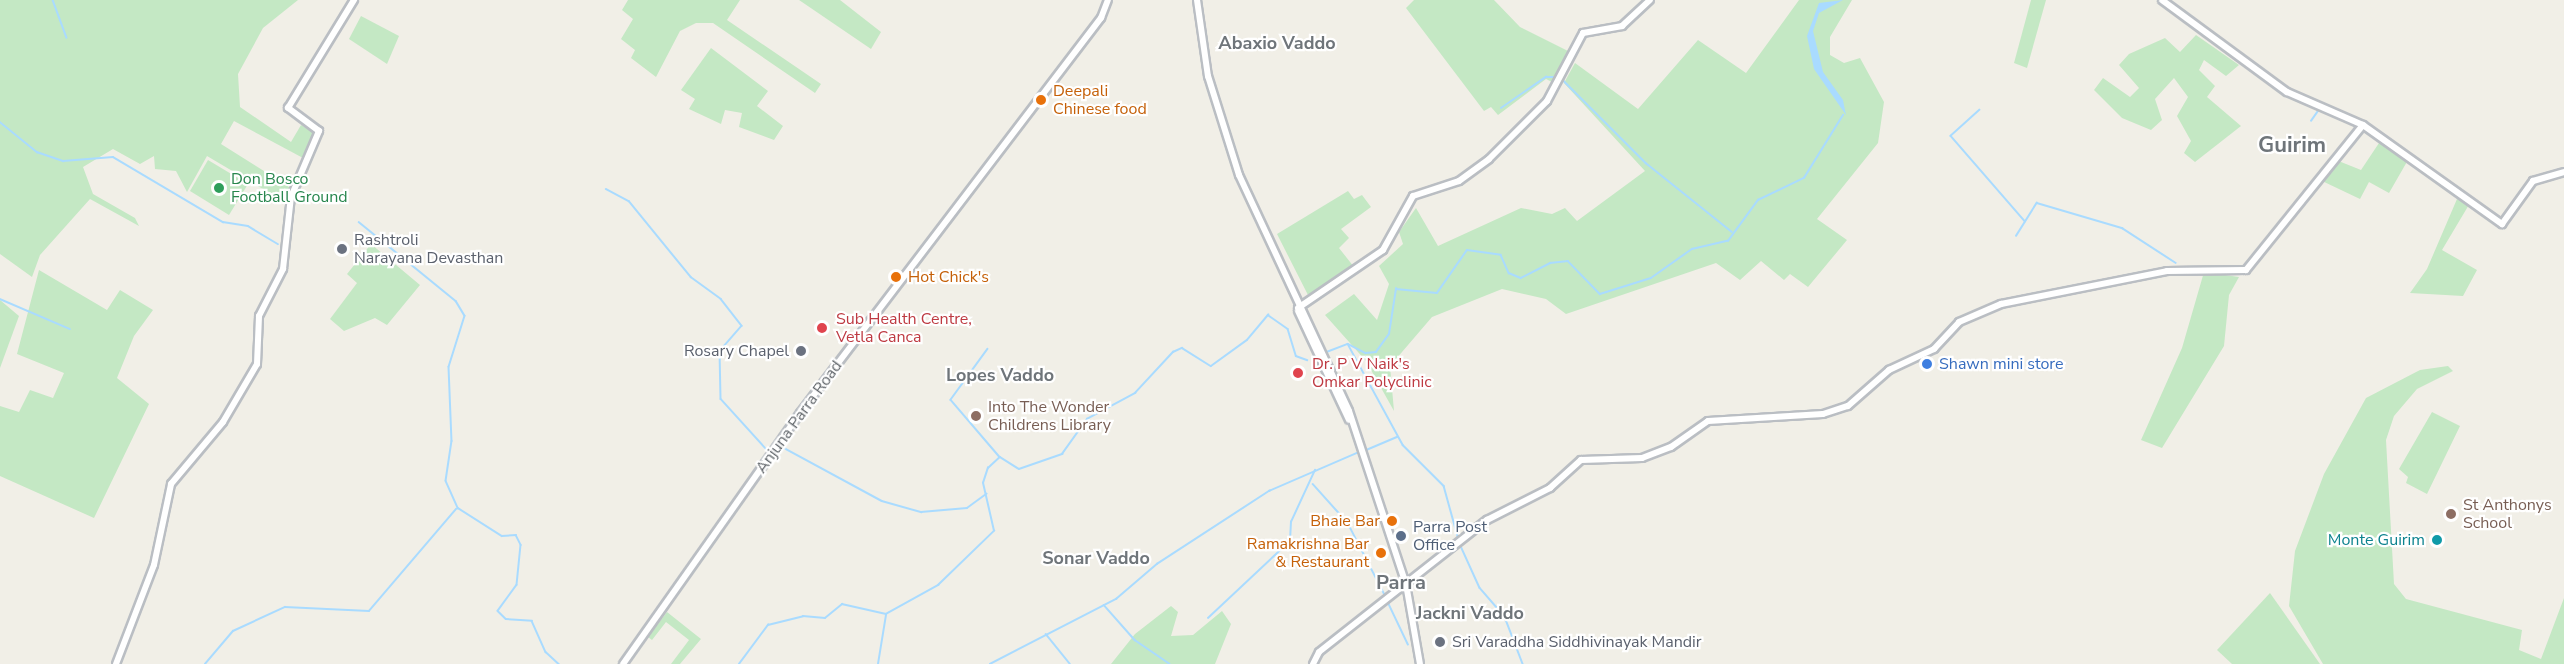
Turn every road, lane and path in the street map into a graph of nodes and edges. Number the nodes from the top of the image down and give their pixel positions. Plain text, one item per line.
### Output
1 (354, 0) edge
2 (1108, 0) edge
3 (1195, 0) edge
4 (1650, 0) edge
5 (2162, 0) edge
6 (2362, 124) junction
7 (2564, 172) edge
8 (1298, 308) junction
9 (1406, 584) junction
10 (116, 664) edge
11 (623, 664) edge
12 (1312, 664) edge
13 (1420, 664) edge

1 - 10 street
2 - 11 street, Anjuna Parra Road
3 - 8 street
4 - 8 street
5 - 6 street
6 - 7 street
6 - 9 street
8 - 9 street
9 - 12 street
9 - 13 street

